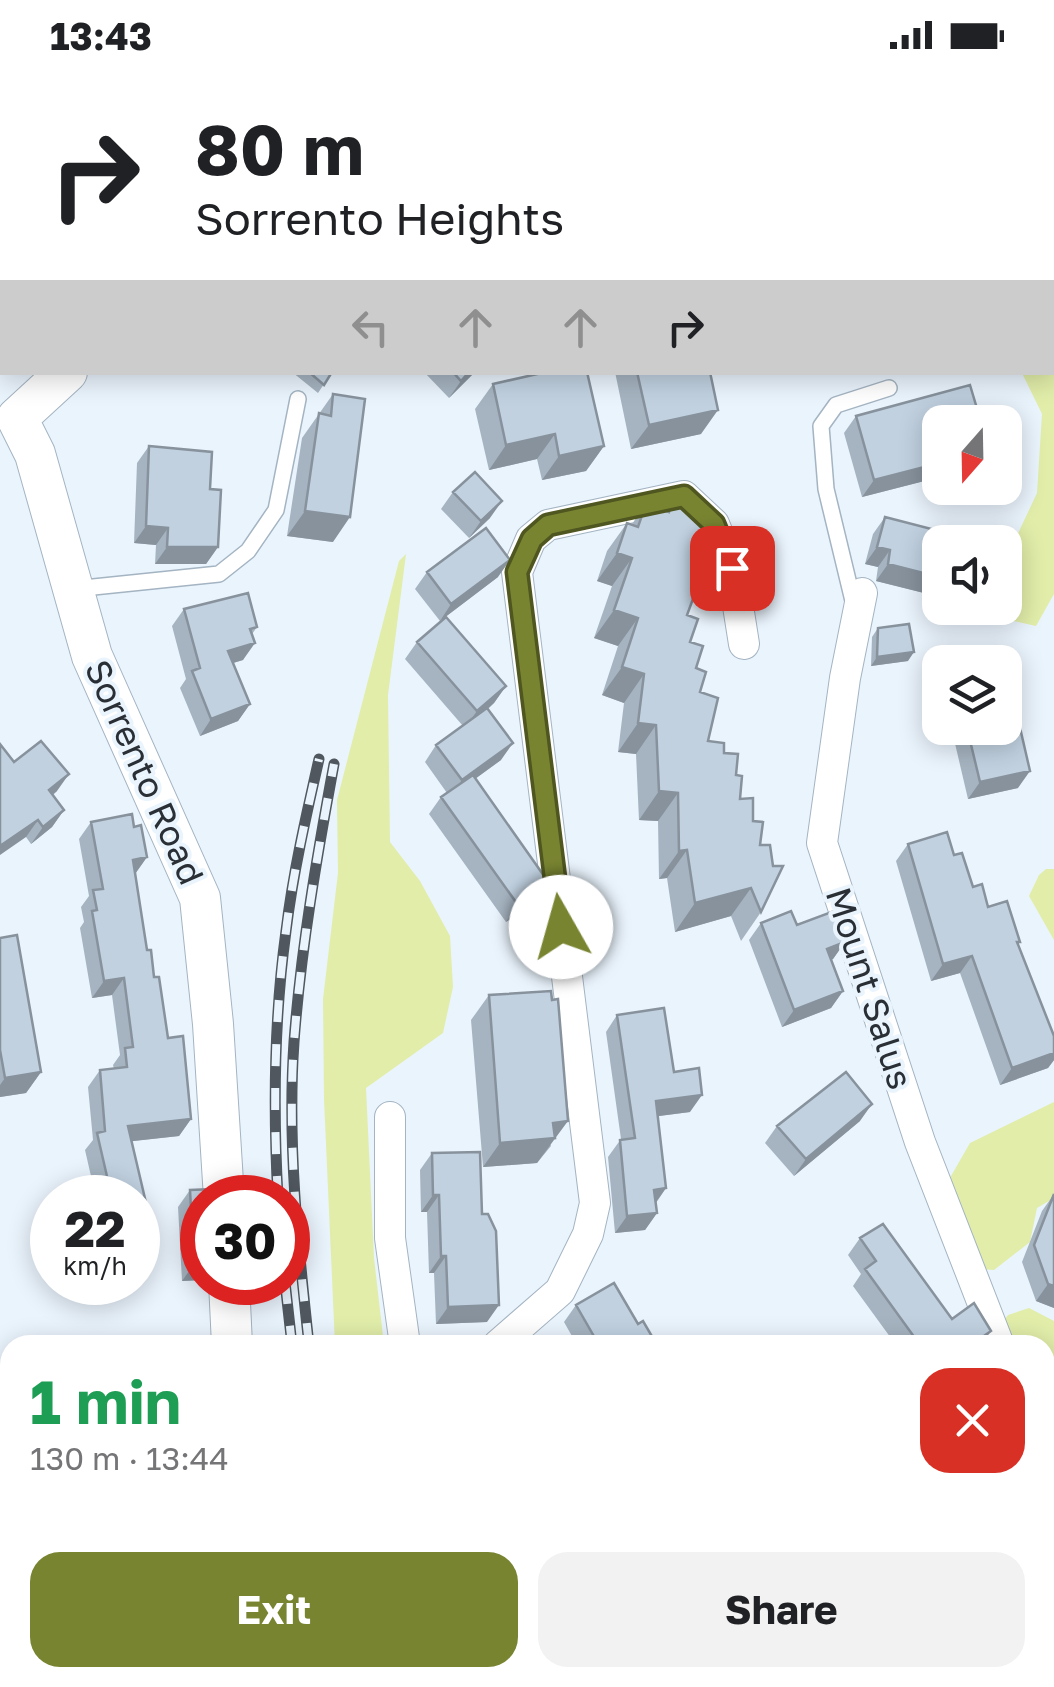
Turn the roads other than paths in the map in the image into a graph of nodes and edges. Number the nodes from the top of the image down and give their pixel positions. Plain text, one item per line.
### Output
1 (64, 375) edge
2 (889, 388) dead end
3 (298, 399) dead end
4 (74, 589) junction
5 (860, 606) joint
6 (744, 644) dead end
7 (390, 1117) dead end
8 (223, 1175) edge
9 (230, 1305) edge
10 (232, 1335) edge
11 (404, 1335) edge
12 (509, 1335) edge
13 (995, 1335) edge

1 - 4 main road, Sorrento Road
2 - 5 lane, Mount Salus
3 - 4 lane
4 - 8 main road, Sorrento Road
5 - 13 street, Mount Salus
6 - 12 street
7 - 11 street
9 - 10 main road

